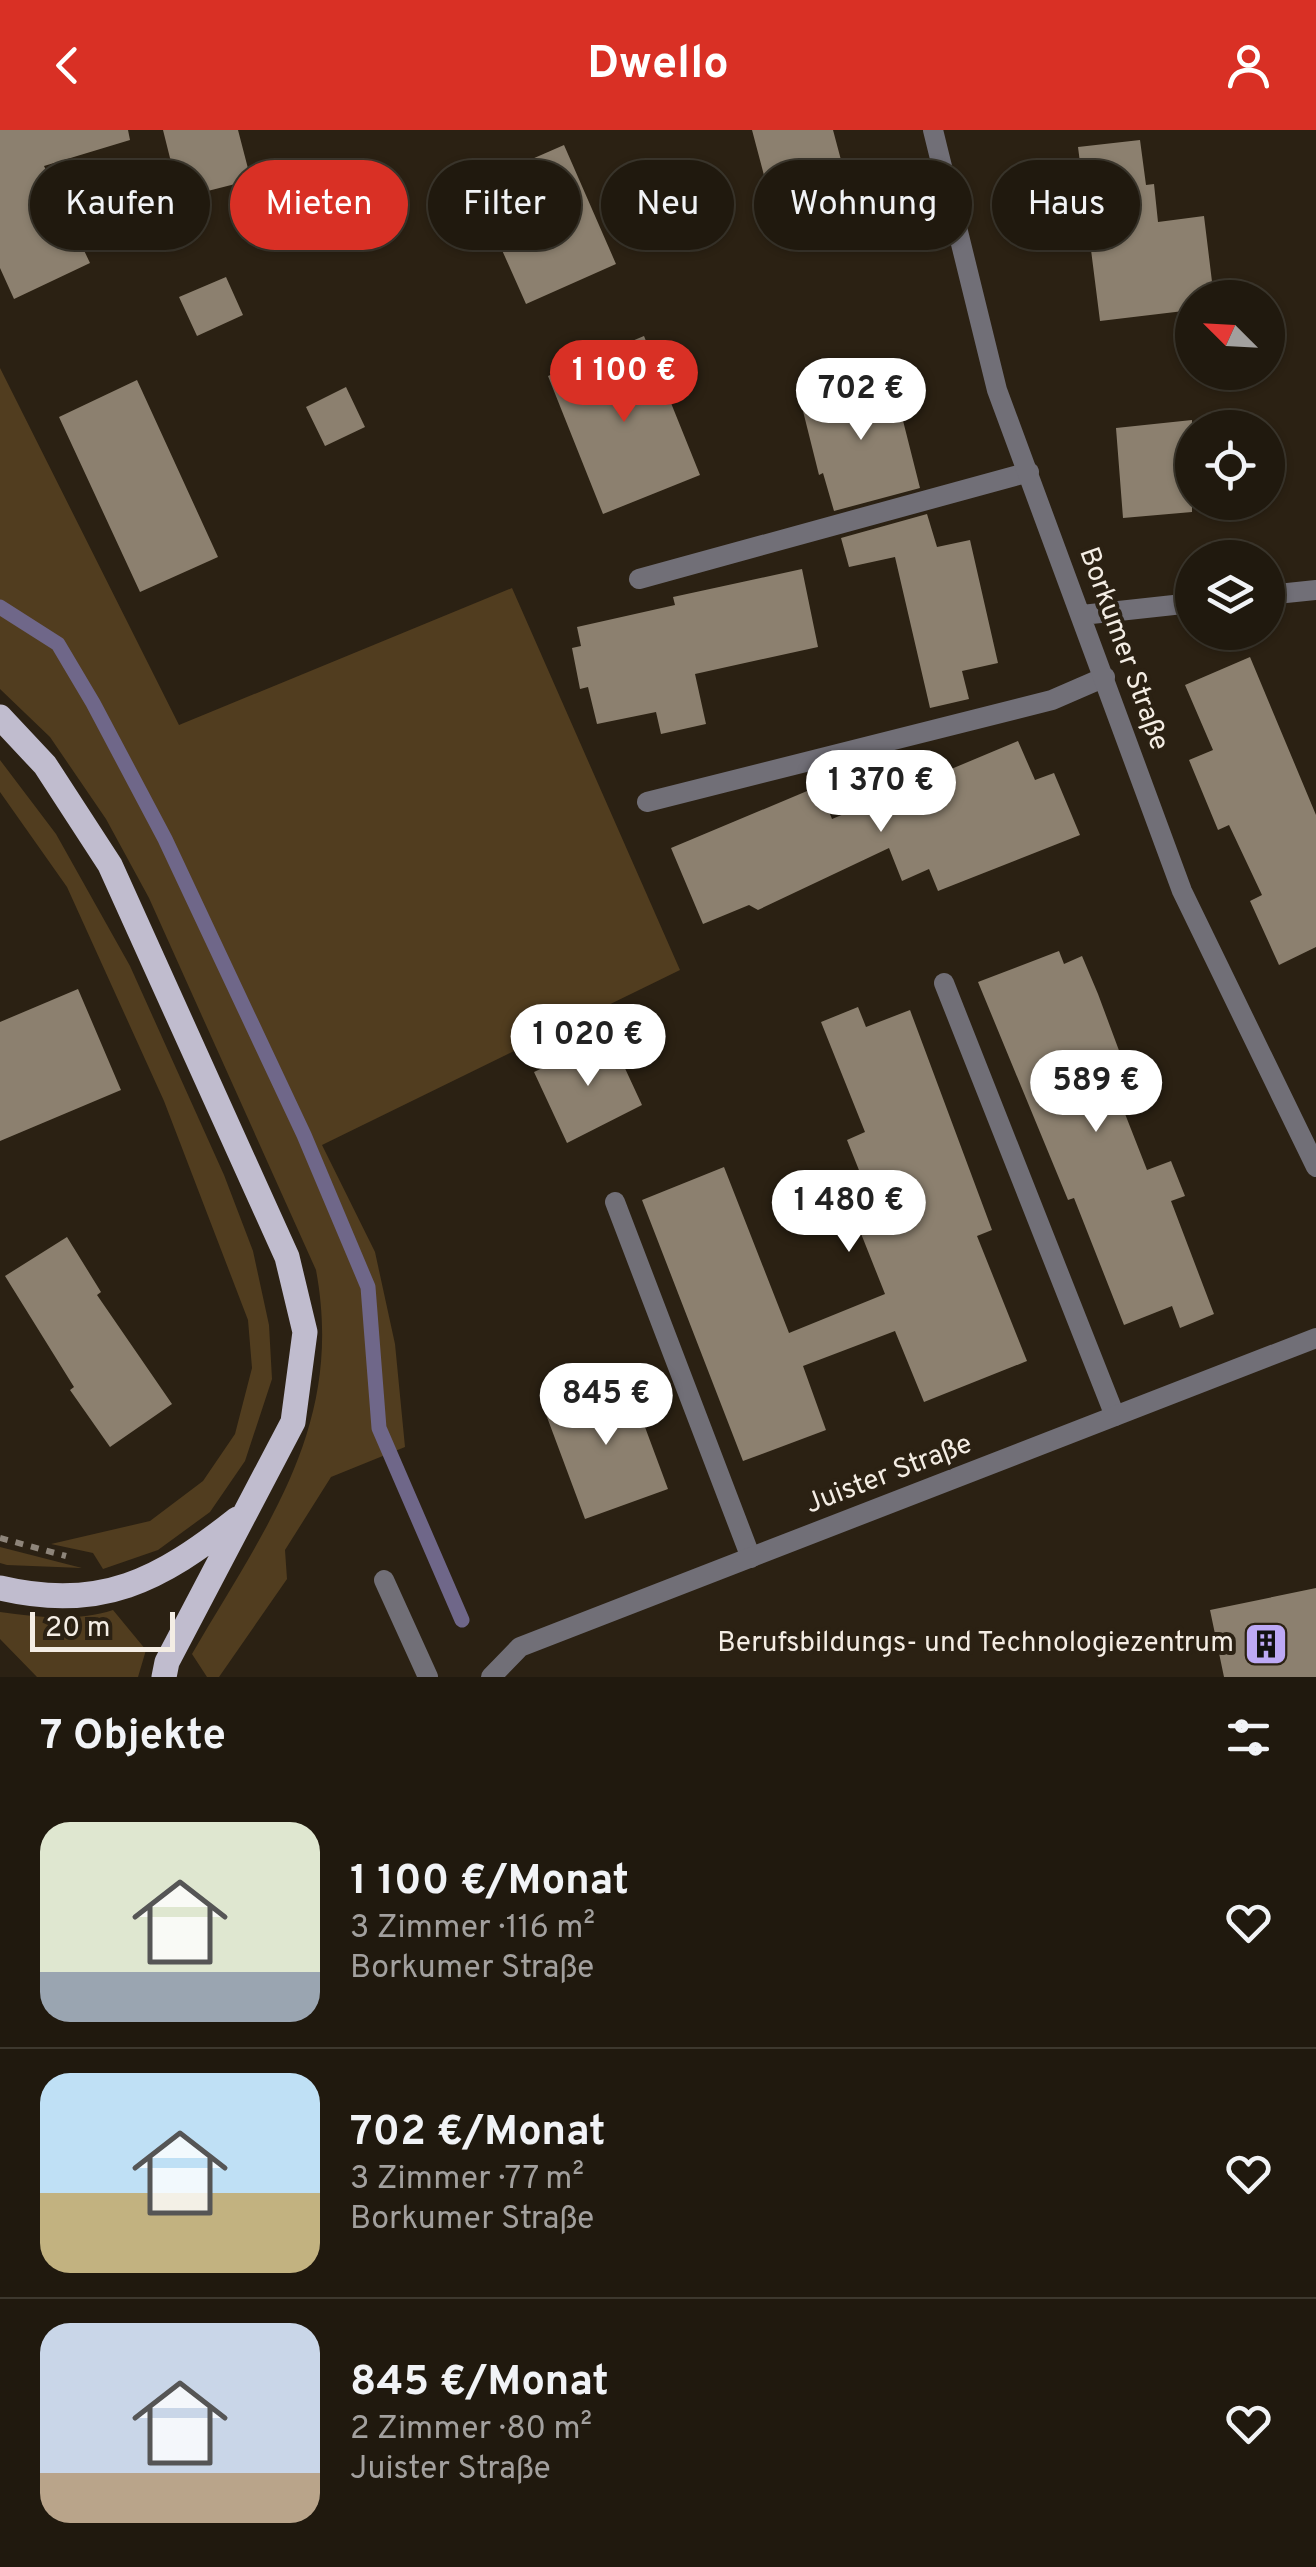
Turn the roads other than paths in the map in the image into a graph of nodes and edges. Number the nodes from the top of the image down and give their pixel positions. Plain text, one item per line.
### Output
1 (933, 130) edge
2 (1028, 472) junction
3 (639, 579) dead end
4 (1316, 590) edge
5 (1285, 593) edge
6 (1175, 605) edge
7 (1082, 615) junction
8 (1105, 677) junction
9 (0, 717) edge
10 (647, 802) dead end
11 (944, 982) dead end
12 (1316, 1167) edge
13 (615, 1202) dead end
14 (1316, 1338) edge
15 (1115, 1416) junction
16 (245, 1513) junction
17 (751, 1558) junction
18 (384, 1580) dead end
19 (0, 1588) edge
20 (164, 1677) edge
21 (428, 1677) edge
22 (491, 1677) edge

1 - 2 street, Borkumer Straße
2 - 3 street
2 - 7 street, Borkumer Straße
4 - 5 street
6 - 7 street
7 - 8 street, Borkumer Straße
8 - 10 street
8 - 12 street, Borkumer Straße
9 - 16 main road
11 - 15 street
13 - 17 street
14 - 15 street, Juister Straße
15 - 17 street, Juister Straße
16 - 19 main road
16 - 20 main road
17 - 22 street, Juister Straße
18 - 21 street

